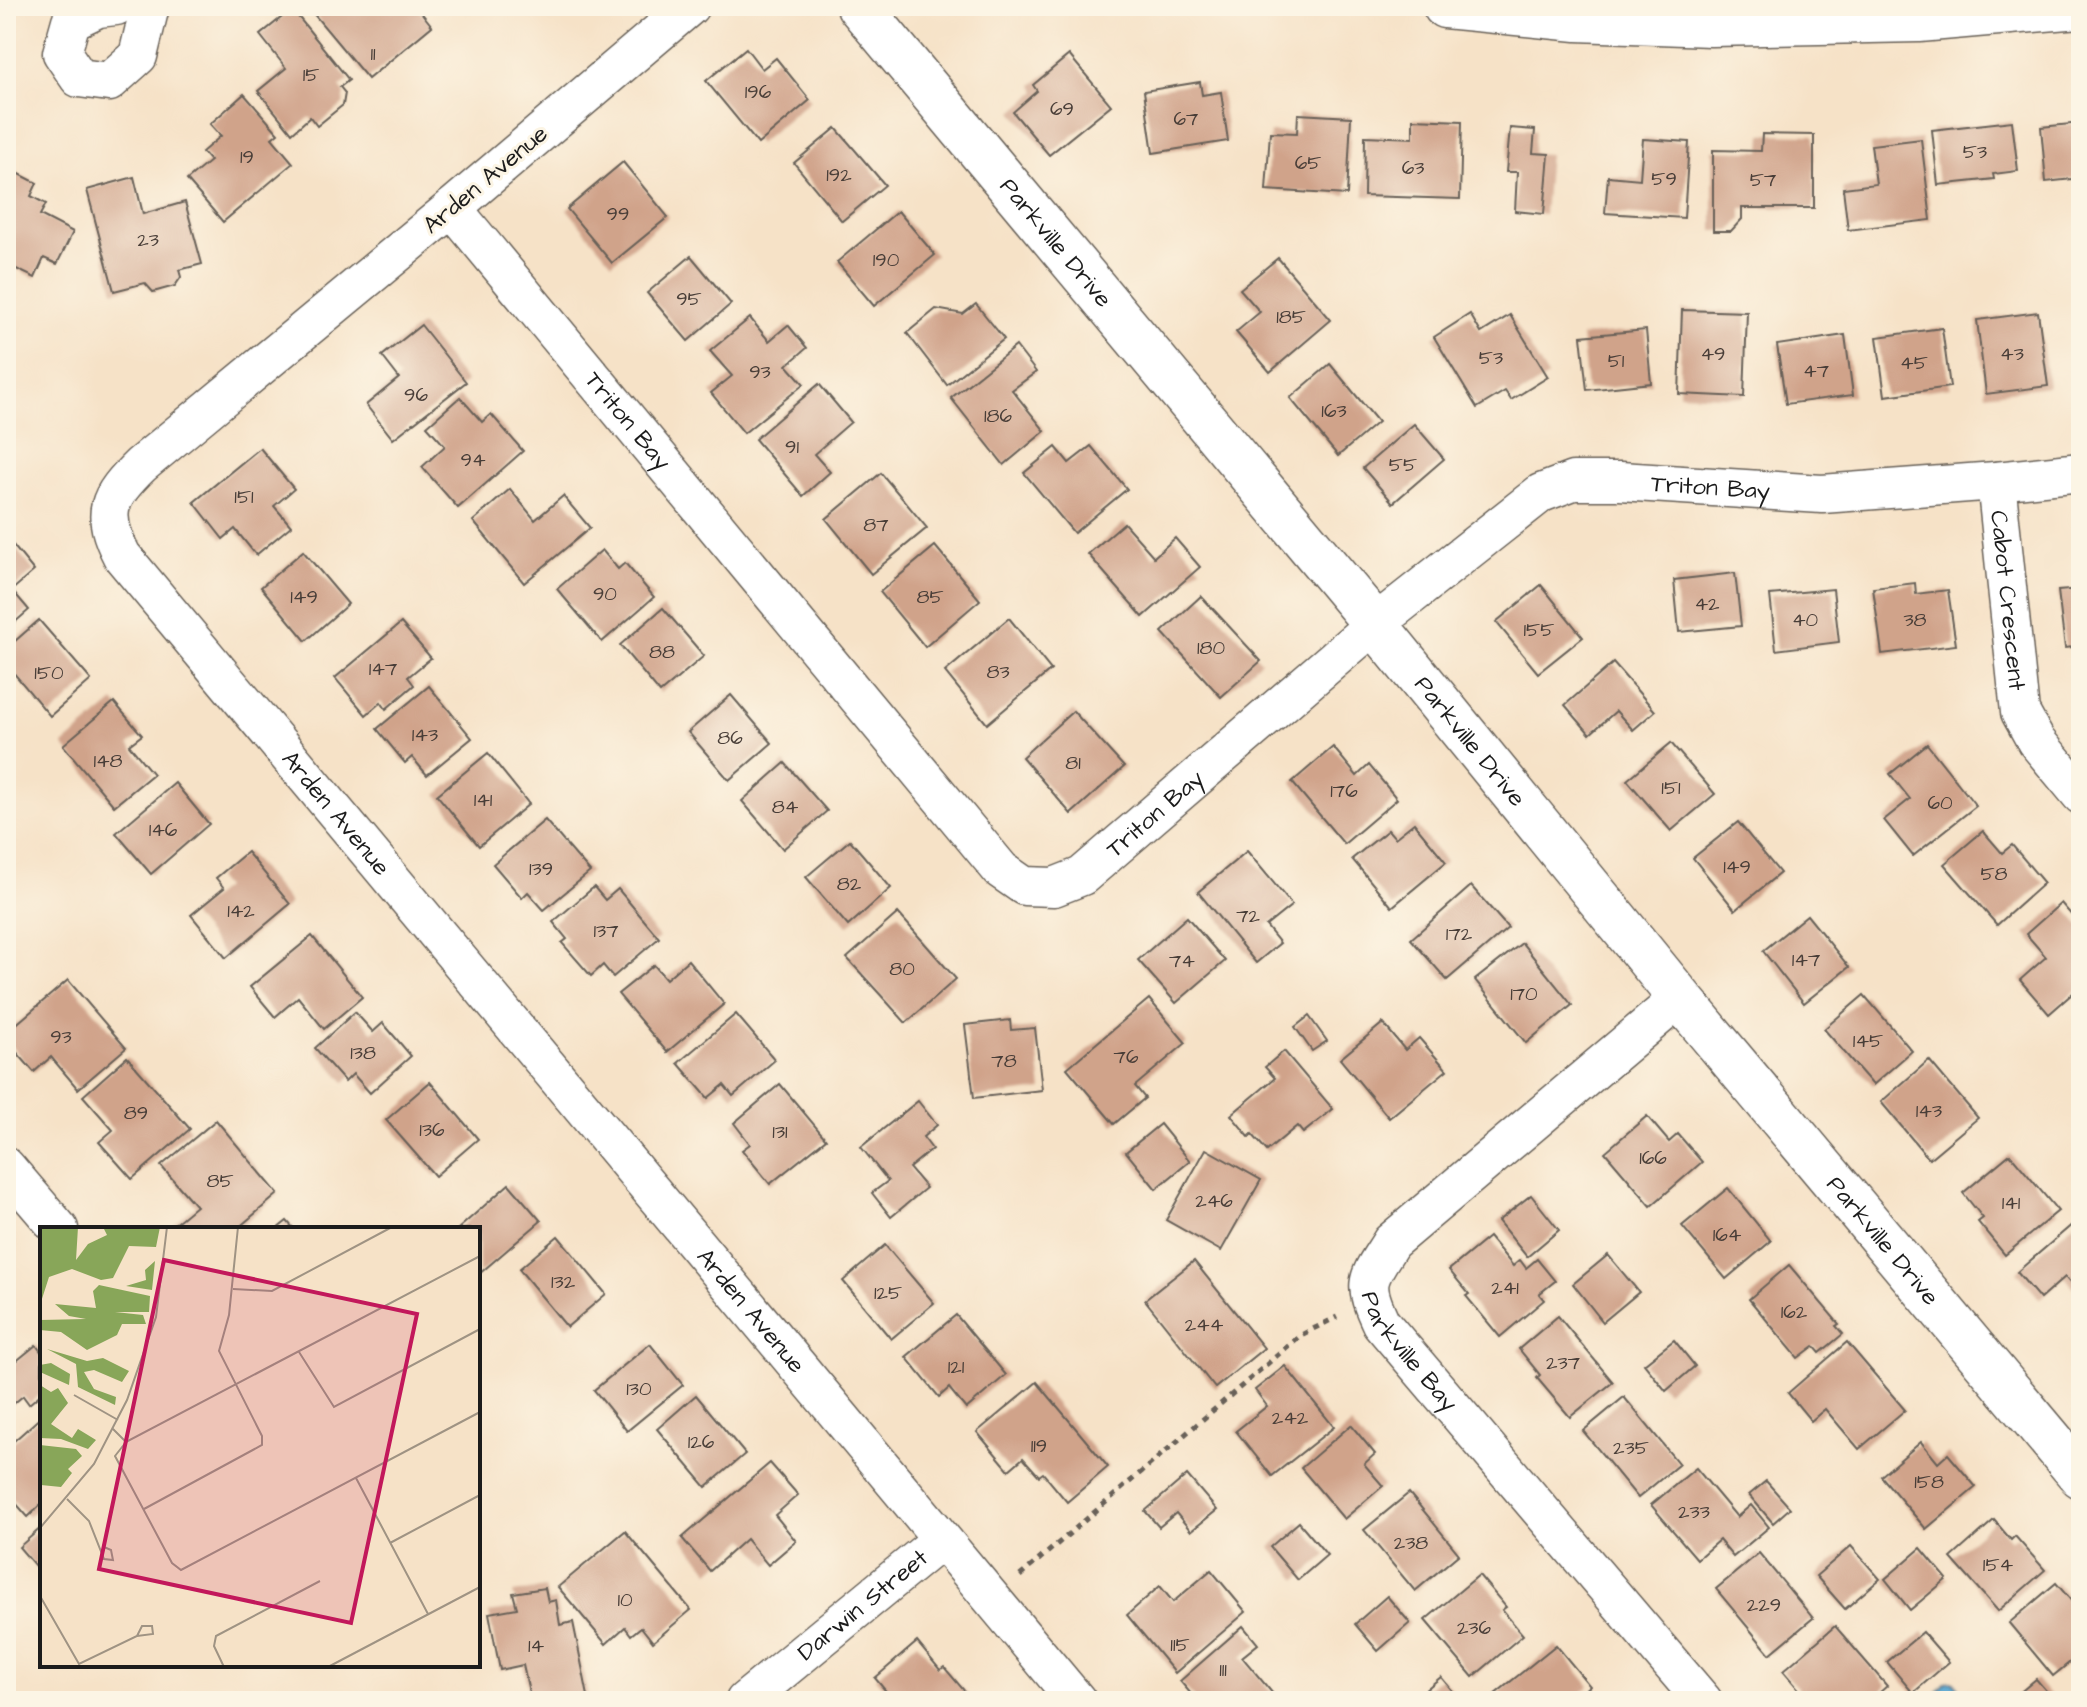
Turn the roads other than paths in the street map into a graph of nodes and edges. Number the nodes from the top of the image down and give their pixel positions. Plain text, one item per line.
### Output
1 (116, 6) edge
2 (150, 6) edge
3 (690, 6) edge
4 (859, 6) edge
5 (1445, 6) edge
6 (2078, 6) edge
7 (452, 208) junction
8 (2081, 472) edge
9 (1996, 481) junction
10 (1375, 624) junction
11 (2081, 795) edge
12 (1680, 998) junction
13 (6, 1167) edge
14 (57, 1227) edge
15 (2081, 1476) edge
16 (941, 1540) junction
17 (745, 1701) edge
18 (1077, 1701) edge
19 (1703, 1701) edge

1 - 2 street
3 - 7 street, Arden Avenue
4 - 10 street, Parkville Drive
5 - 6 street
7 - 10 street, Triton Bay
7 - 16 street, Arden Avenue
8 - 9 street, Triton Bay
9 - 10 street, Triton Bay
9 - 11 street, Cabot Crescent
10 - 12 street, Parkville Drive
12 - 15 street, Parkville Drive
12 - 19 street, Parkville Bay
13 - 14 street
16 - 17 street, Darwin Street
16 - 18 street, Arden Avenue

